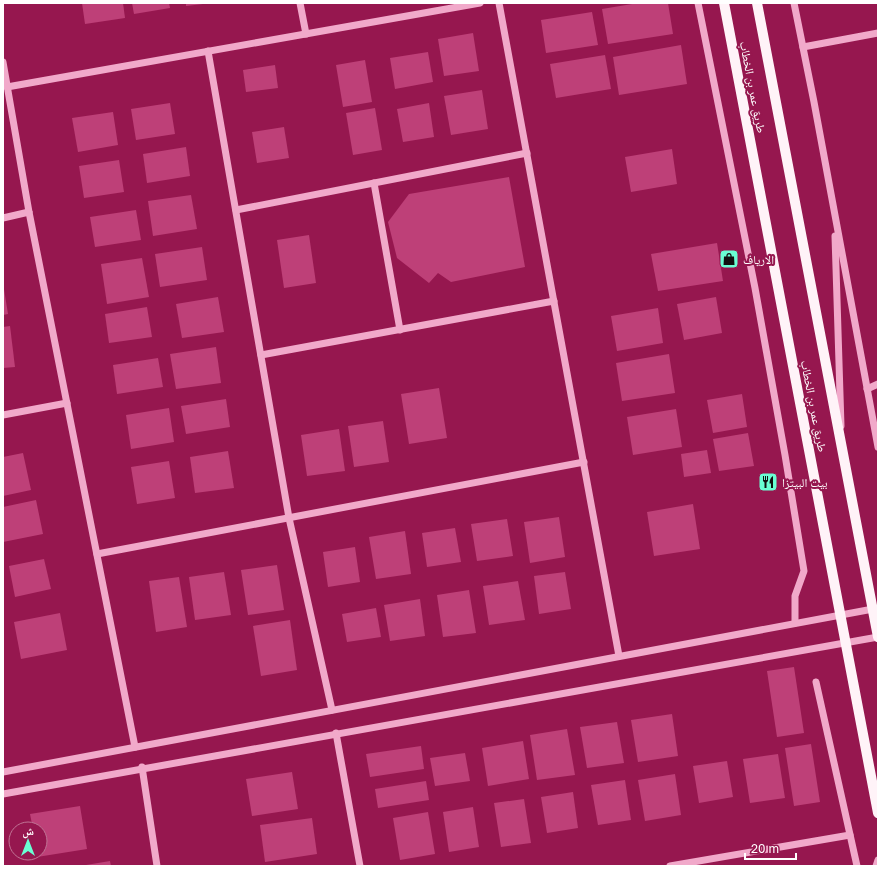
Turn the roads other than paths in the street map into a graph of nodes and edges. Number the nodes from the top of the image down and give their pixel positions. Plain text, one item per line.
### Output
1 (300, 3) edge
2 (480, 3) edge
3 (499, 3) edge
4 (698, 3) edge
5 (724, 3) edge
6 (757, 3) edge
7 (794, 3) edge
8 (878, 33) edge
9 (306, 34) junction
10 (803, 47) junction
11 (208, 51) junction
12 (3, 62) edge
13 (7, 87) junction
14 (527, 153) junction
15 (374, 183) junction
16 (236, 210) junction
17 (29, 212) junction
18 (834, 213) junction
19 (3, 218) edge
20 (554, 301) junction
21 (400, 330) junction
22 (261, 355) junction
23 (878, 384) edge
24 (867, 390) junction
25 (67, 402) junction
26 (3, 415) edge
27 (878, 447) edge
28 (842, 450) junction
29 (584, 462) junction
30 (289, 518) junction
31 (97, 554) junction
32 (873, 609) junction
33 (842, 615) junction
34 (795, 623) junction
35 (878, 637) edge
36 (846, 641) junction
37 (619, 656) junction
38 (816, 682) dead end
39 (332, 710) junction
40 (336, 733) junction
41 (135, 747) junction
42 (142, 767) junction
43 (3, 772) edge
44 (3, 794) edge
45 (878, 813) edge
46 (850, 834) junction
47 (878, 860) edge
48 (157, 866) edge
49 (360, 866) edge
50 (670, 866) edge
51 (857, 866) edge
52 (876, 866) edge

1 - 9 street
2 - 9 street
3 - 14 street
4 - 34 street
5 - 33 main road, طريق عمر بن الخطاب
6 - 28 main road, طريق عمر بن الخطاب
7 - 10 street
8 - 10 street
9 - 11 street
10 - 18 street
11 - 13 street
11 - 16 street
12 - 13 street
13 - 17 street
14 - 15 street
14 - 20 street
15 - 16 street
15 - 21 street
16 - 22 street
17 - 19 street
17 - 25 street
18 - 24 street
18 - 28 street
20 - 21 street
20 - 29 street
21 - 22 street
22 - 30 street
23 - 24 street
24 - 27 street
25 - 26 street
25 - 31 street
28 - 32 main road, طريق عمر بن الخطاب
29 - 30 street
29 - 37 street
30 - 31 street
30 - 39 street
31 - 41 street
32 - 33 street
32 - 35 main road, طريق عمر بن الخطاب
33 - 34 street
33 - 36 main road, طريق عمر بن الخطاب
34 - 37 street
35 - 36 street
36 - 40 street
36 - 45 main road, طريق عمر بن الخطاب
37 - 39 street
38 - 46 street
39 - 41 street
40 - 42 street
40 - 49 street
41 - 43 street
42 - 44 street
42 - 48 street
46 - 50 street
46 - 51 street
47 - 52 street

